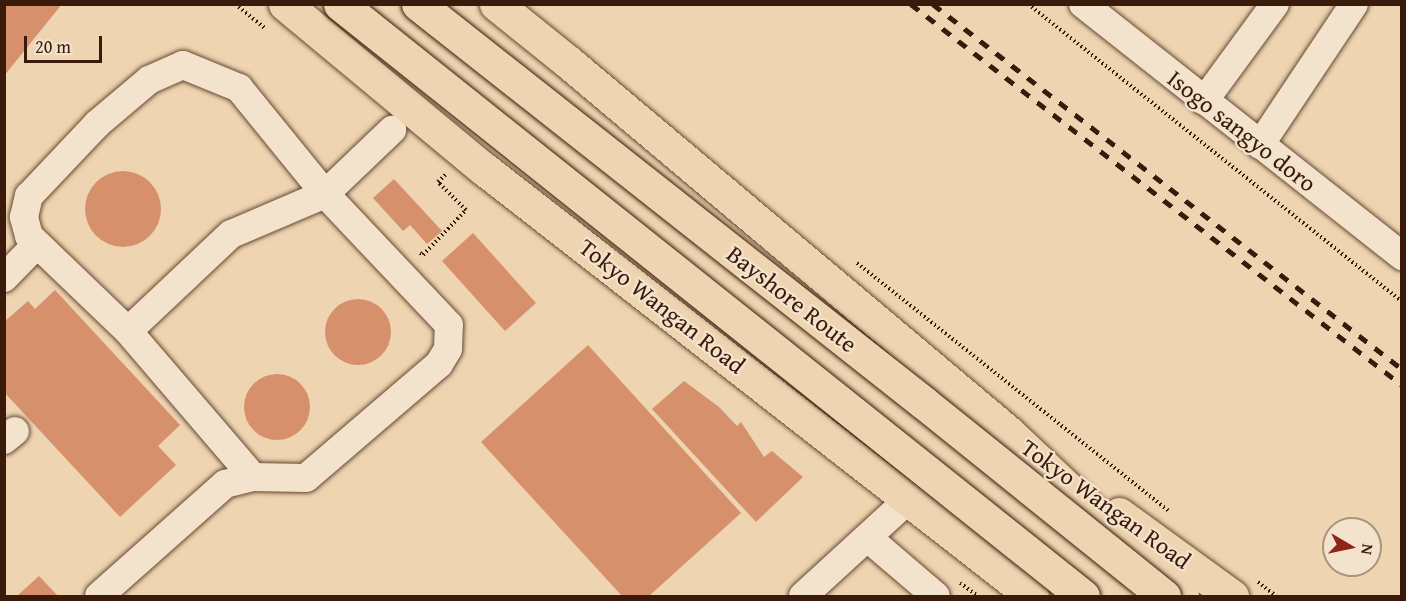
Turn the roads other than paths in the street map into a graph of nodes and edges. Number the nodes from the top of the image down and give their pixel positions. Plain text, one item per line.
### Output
1 (285, 4) edge
2 (340, 4) edge
3 (418, 4) edge
4 (496, 4) edge
5 (1083, 4) edge
6 (1275, 4) edge
7 (1354, 4) edge
8 (1204, 101) junction
9 (392, 130) dead end
10 (1260, 145) junction
11 (325, 194) junction
12 (37, 244) junction
13 (1401, 256) edge
14 (4, 278) edge
15 (128, 332) junction
16 (1009, 433) junction
17 (253, 477) junction
18 (909, 499) junction
19 (945, 529) junction
20 (868, 538) junction
21 (1241, 587) edge
22 (99, 597) edge
23 (803, 597) edge
24 (936, 597) edge
25 (1032, 597) edge
26 (1048, 597) edge
27 (1083, 597) edge
28 (1164, 597) edge
29 (1182, 597) edge

1 - 18 highway, Tokyo Wangan Road
2 - 27 highway, Bayshore Route, bridge
3 - 28 highway, Bayshore Route, bridge
4 - 16 highway, Tokyo Wangan Road
5 - 8 street, Isogo sangyo doro
6 - 8 street
7 - 10 street
8 - 10 street, Isogo sangyo doro
9 - 11 street
10 - 13 street, Isogo sangyo doro
11 - 12 street
11 - 15 street
11 - 17 street
12 - 14 street
12 - 15 street
15 - 17 street
16 - 21 highway, Tokyo Wangan Road
16 - 29 highway, Tokyo Wangan Road
17 - 22 street
18 - 19 highway, Tokyo Wangan Road
18 - 20 street
19 - 25 highway
19 - 26 highway, Tokyo Wangan Road
20 - 23 street
20 - 24 street

